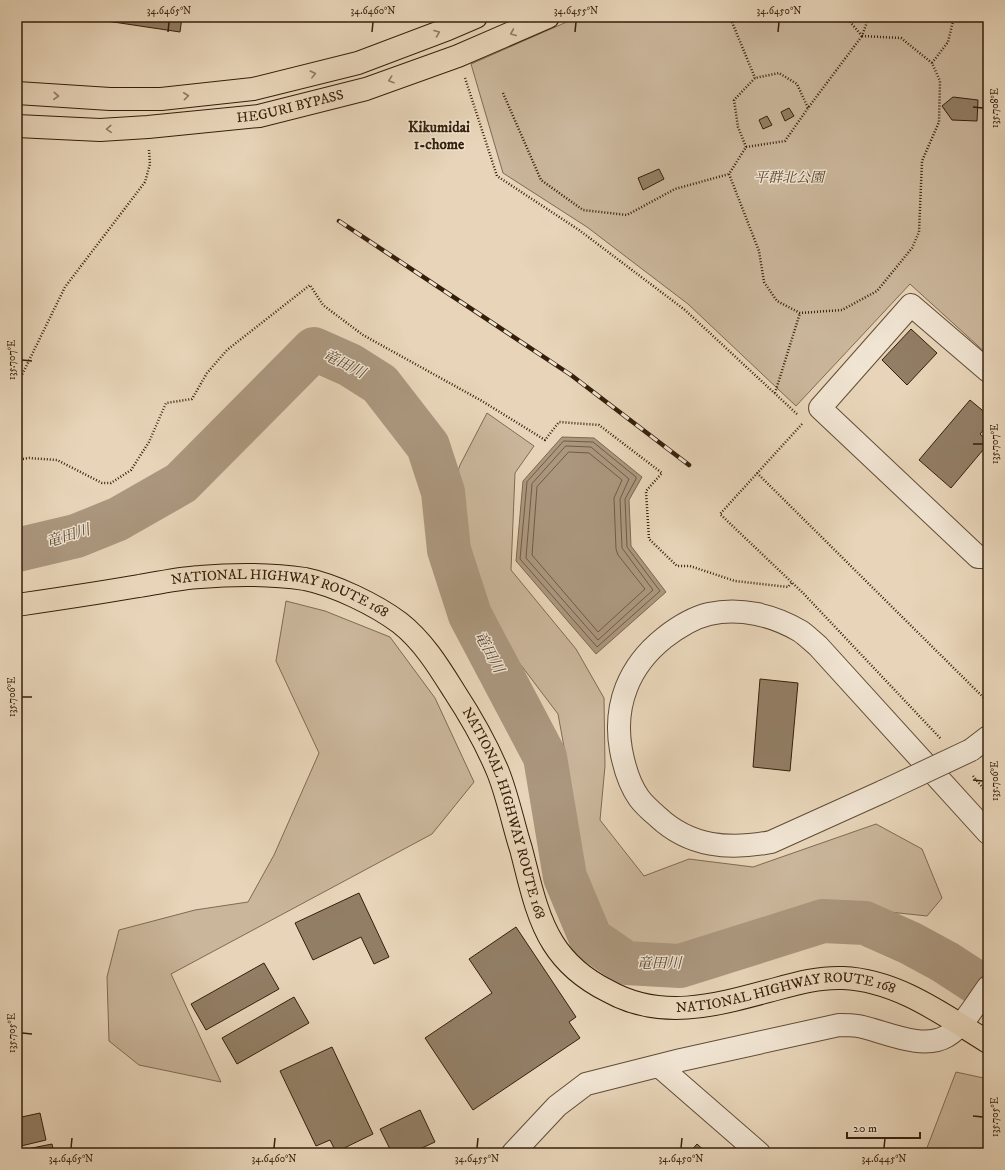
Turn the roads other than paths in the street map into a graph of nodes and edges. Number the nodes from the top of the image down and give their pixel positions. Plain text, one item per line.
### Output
1 (476, 17) edge
2 (548, 17) edge
3 (17, 93) edge
4 (17, 126) edge
5 (988, 371) edge
6 (988, 557) edge
7 (17, 605) edge
8 (988, 737) edge
9 (988, 833) edge
10 (988, 987) edge
11 (960, 1025) junction
12 (988, 1042) edge
13 (659, 1066) junction
14 (513, 1153) edge
15 (759, 1153) edge

3 -> 1 highway, HEGURI BYPASS
2 -> 4 highway, HEGURI BYPASS
5 - 6 street
7 - 11 highway, NATIONAL HIGHWAY ROUTE 168
8 - 9 street, bridge
10 - 11 street
11 - 12 highway, NATIONAL HIGHWAY ROUTE 168
11 - 13 street
13 - 14 street
13 - 15 street

